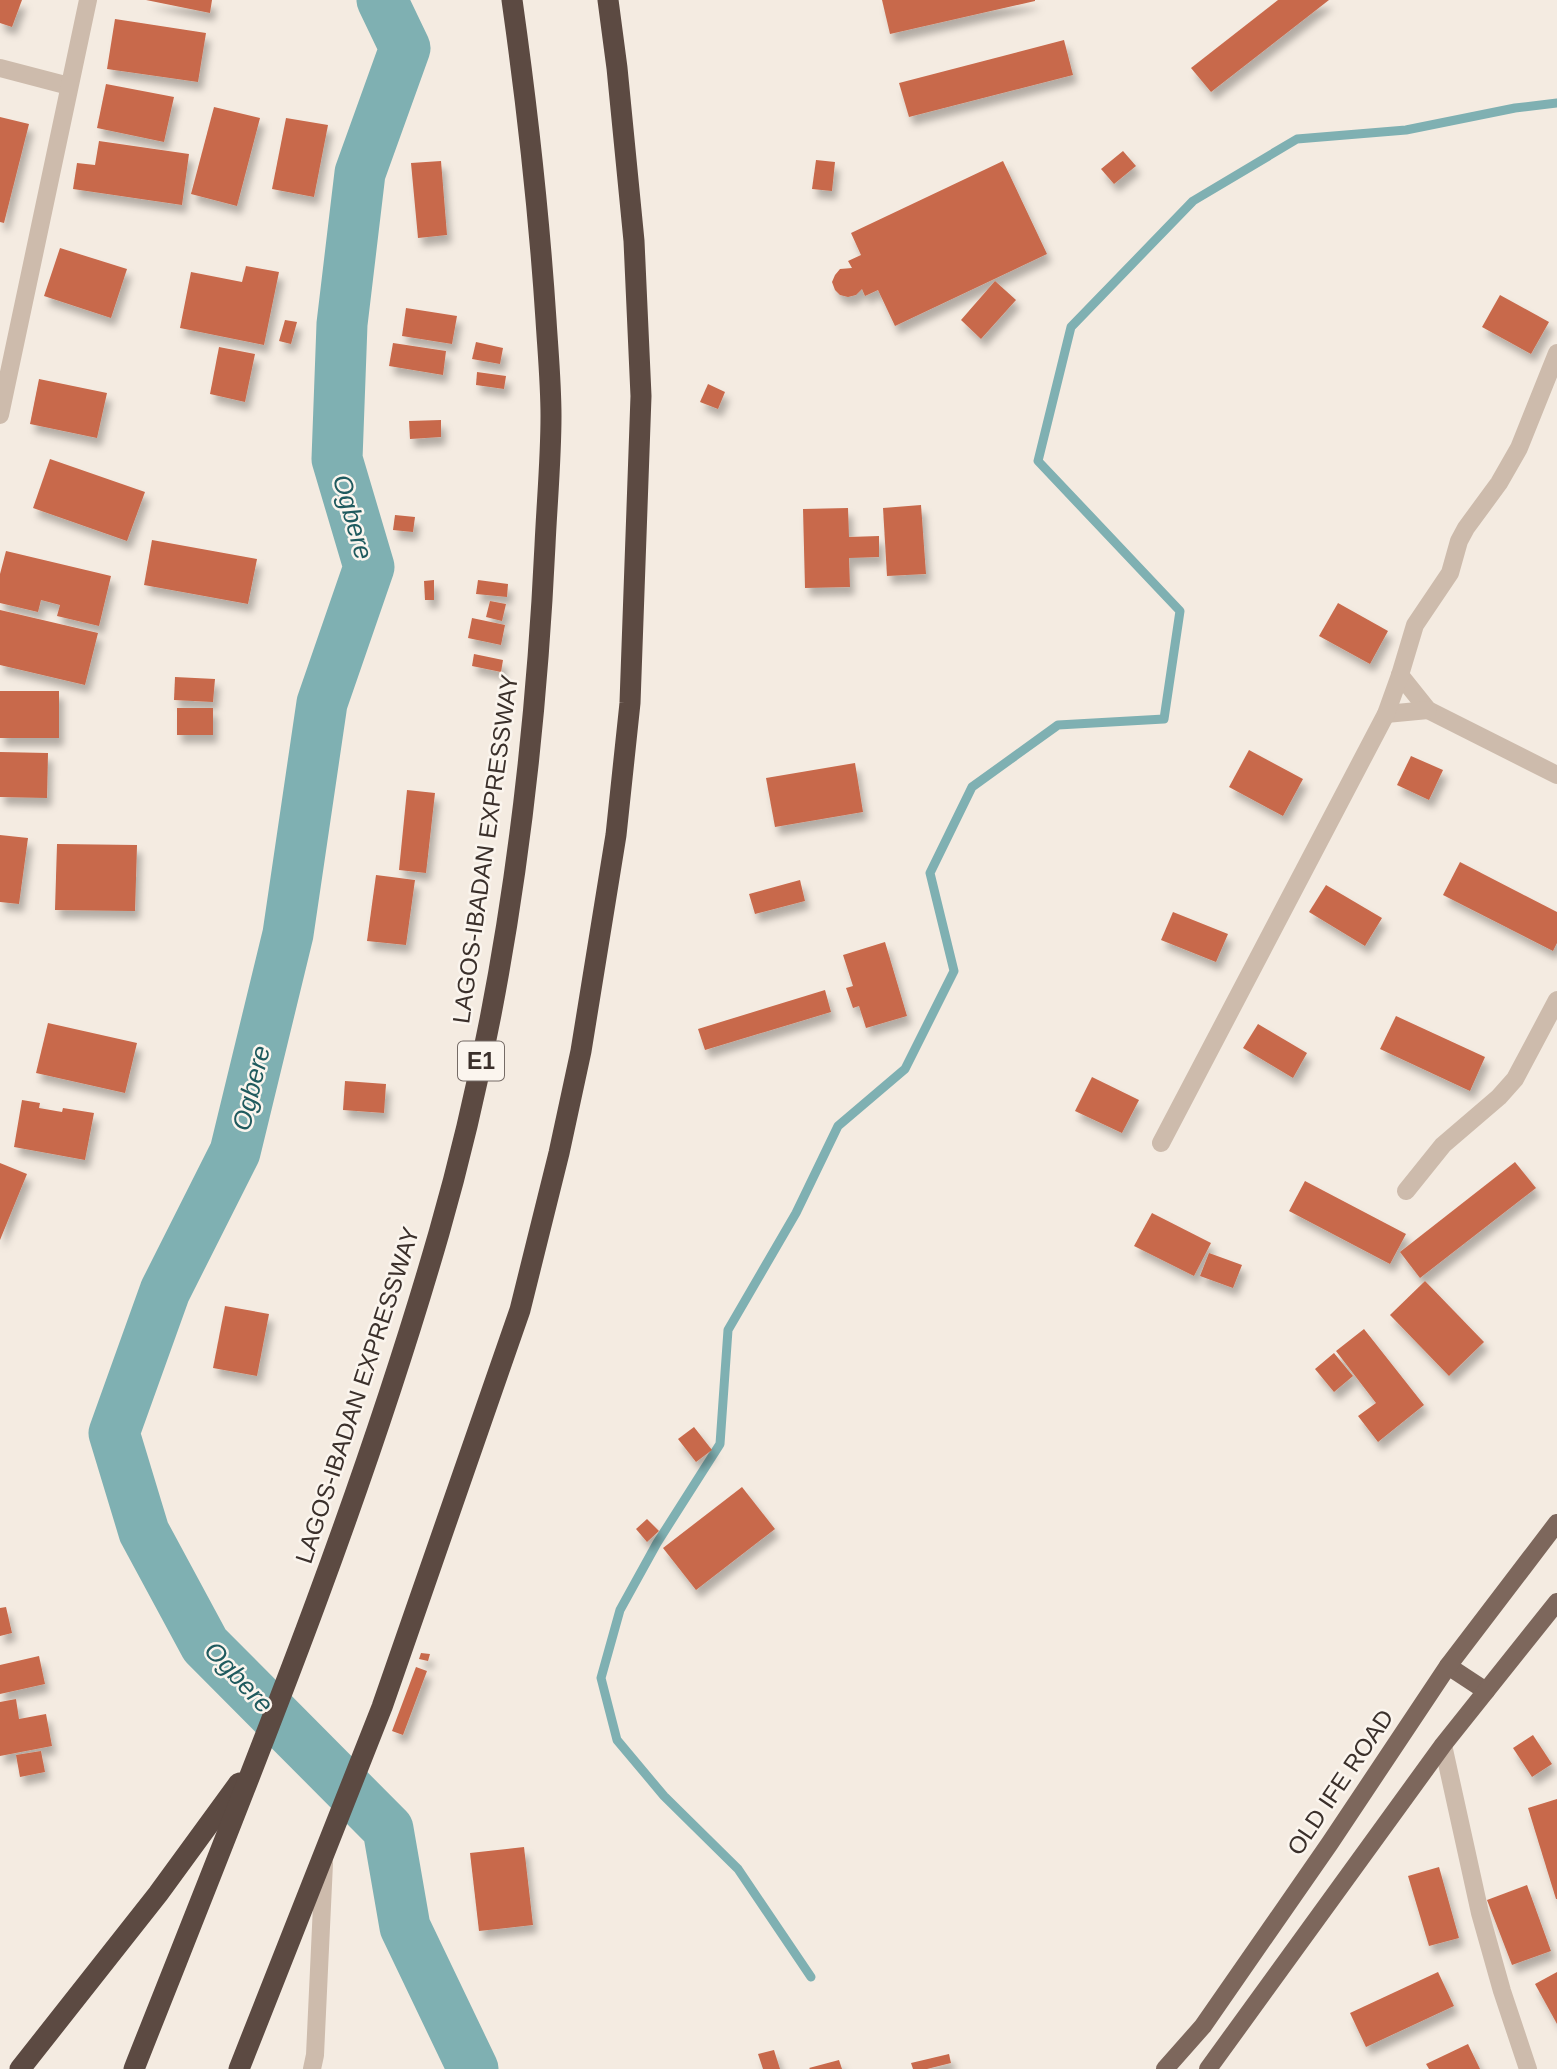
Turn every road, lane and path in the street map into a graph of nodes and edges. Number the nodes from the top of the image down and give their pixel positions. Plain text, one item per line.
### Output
1 (88, 0) edge
2 (512, 0) edge
3 (608, 0) edge
4 (0, 68) edge
5 (69, 86) junction
6 (1557, 353) edge
7 (1, 410) edge
8 (1400, 676) junction
9 (1428, 710) junction
10 (1386, 714) junction
11 (1557, 775) edge
12 (1557, 1000) edge
13 (1161, 1143) dead end
14 (1406, 1191) dead end
15 (1557, 1523) edge
16 (1557, 1602) edge
17 (1448, 1665) junction
18 (1486, 1691) junction
19 (1443, 1745) junction
20 (256, 1758) junction
21 (325, 1851) junction
22 (20, 2069) edge
23 (134, 2069) edge
24 (239, 2069) edge
25 (312, 2069) edge
26 (1165, 2069) edge
27 (1208, 2069) edge
28 (1528, 2069) edge

1 - 5 street
2 - 20 highway, LAGOS-IBADAN EXPRESSWAY / E1
3 - 21 highway
4 - 5 street
5 - 7 street
6 - 8 street
8 - 9 street
8 - 10 street
9 - 10 street
9 - 11 street
10 - 13 street
12 - 14 street
15 - 17 main road, OLD IFE ROAD
16 - 18 main road
17 - 18 main road
17 - 26 main road, OLD IFE ROAD
18 - 19 main road
19 - 27 main road
19 - 28 street
20 - 22 highway
20 - 23 highway, LAGOS-IBADAN EXPRESSWAY / E1
21 - 24 highway
21 - 25 street

